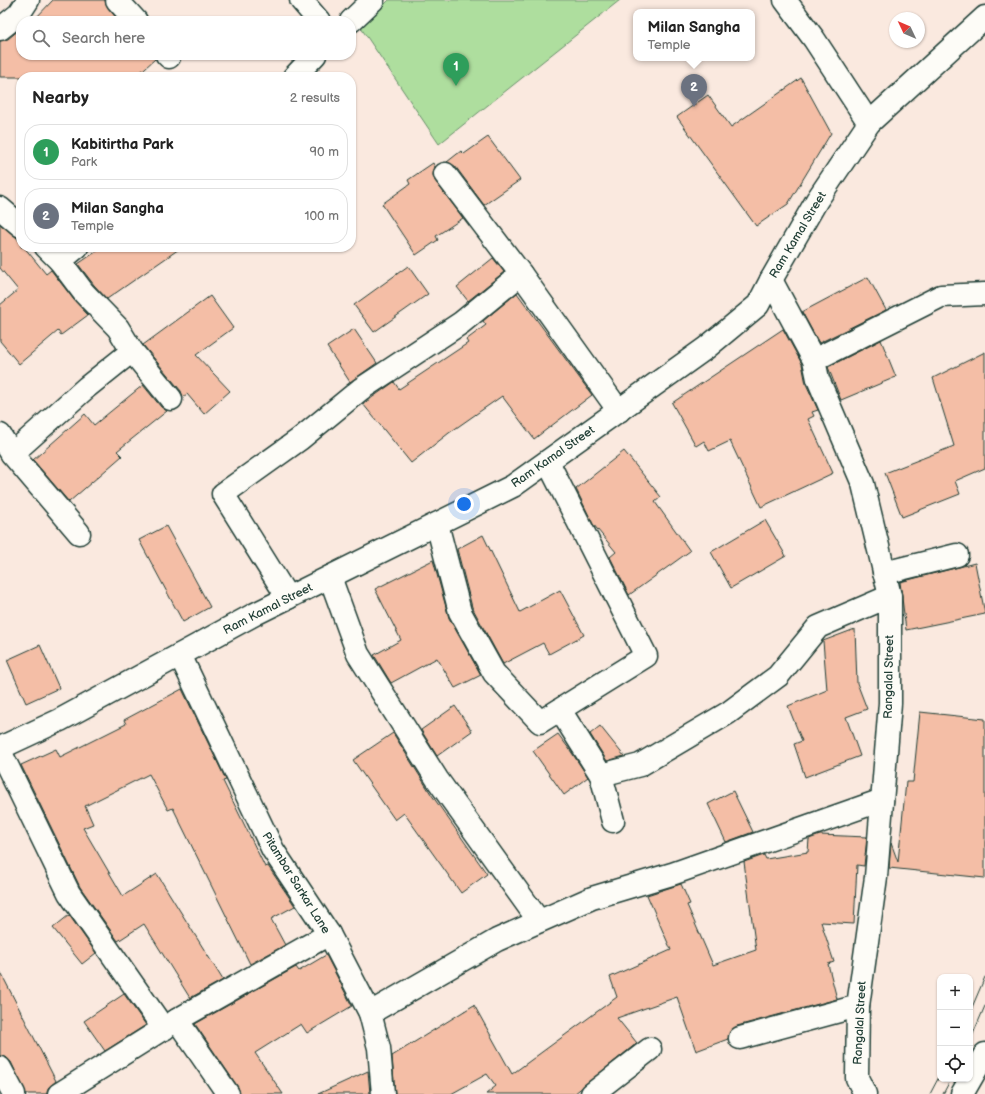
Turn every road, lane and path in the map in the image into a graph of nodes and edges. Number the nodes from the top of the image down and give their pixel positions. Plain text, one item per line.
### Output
1 (28, 0) edge
2 (118, 0) edge
3 (301, 0) edge
4 (373, 0) edge
5 (785, 0) edge
6 (16, 16) edge
7 (16, 16) edge
8 (132, 16) edge
9 (315, 16) edge
10 (356, 16) edge
11 (985, 17) edge
12 (0, 29) edge
13 (311, 60) edge
14 (299, 72) edge
15 (869, 123) junction
16 (445, 174) dead end
17 (0, 208) edge
18 (16, 222) edge
19 (53, 254) edge
20 (521, 274) junction
21 (771, 280) junction
22 (985, 294) edge
23 (132, 351) junction
24 (814, 360) junction
25 (171, 399) dead end
26 (619, 411) junction
27 (0, 435) edge
28 (12, 454) junction
29 (548, 462) junction
30 (437, 524) junction
31 (79, 534) dead end
32 (957, 555) dead end
33 (884, 573) junction
34 (330, 577) junction
35 (890, 596) junction
36 (288, 598) junction
37 (180, 655) junction
38 (560, 710) junction
39 (0, 748) edge
40 (0, 751) edge
41 (601, 775) junction
42 (882, 800) junction
43 (614, 821) dead end
44 (539, 921) junction
45 (329, 934) junction
46 (858, 1006) junction
47 (370, 1013) junction
48 (170, 1025) junction
49 (740, 1038) dead end
50 (650, 1049) dead end
51 (985, 1054) edge
52 (0, 1068) edge
53 (12, 1093) edge
54 (59, 1094) edge
55 (228, 1094) edge
56 (383, 1094) edge
57 (592, 1094) edge
58 (865, 1094) edge
59 (962, 1094) edge

1 - 7 street
2 - 8 street
3 - 9 street
4 - 10 street
5 - 15 street
6 - 12 street
11 - 15 street, Ram Kamal Street
13 - 14 street
15 - 21 street, Ram Kamal Street
16 - 20 street
17 - 18 street
19 - 23 street
20 - 26 street
20 - 36 street
21 - 24 street, Rangalal Street
21 - 26 street, Ram Kamal Street
22 - 24 street
23 - 25 street
23 - 28 street
24 - 33 street, Rangalal Street
26 - 29 street, Ram Kamal Street
27 - 28 street
28 - 31 street
29 - 30 street, Ram Kamal Street
29 - 38 street
30 - 34 street, Ram Kamal Street
30 - 38 street
32 - 33 street
33 - 35 street, Rangalal Street
34 - 36 street, Ram Kamal Street
34 - 44 street
35 - 41 street
35 - 42 street, Rangalal Street
36 - 37 street, Ram Kamal Street
37 - 39 street, Ram Kamal Street
37 - 45 street, Pitambar Sarkar Lane
38 - 41 street
40 - 48 street
41 - 43 street
42 - 44 street
42 - 46 street, Rangalal Street
44 - 47 street
45 - 47 street, Pitambar Sarkar Lane
45 - 48 street
46 - 49 street
46 - 58 street, Rangalal Street
47 - 56 street, Pitambar Sarkar Lane
48 - 54 street
48 - 55 street
50 - 57 street
51 - 59 street
52 - 53 street

